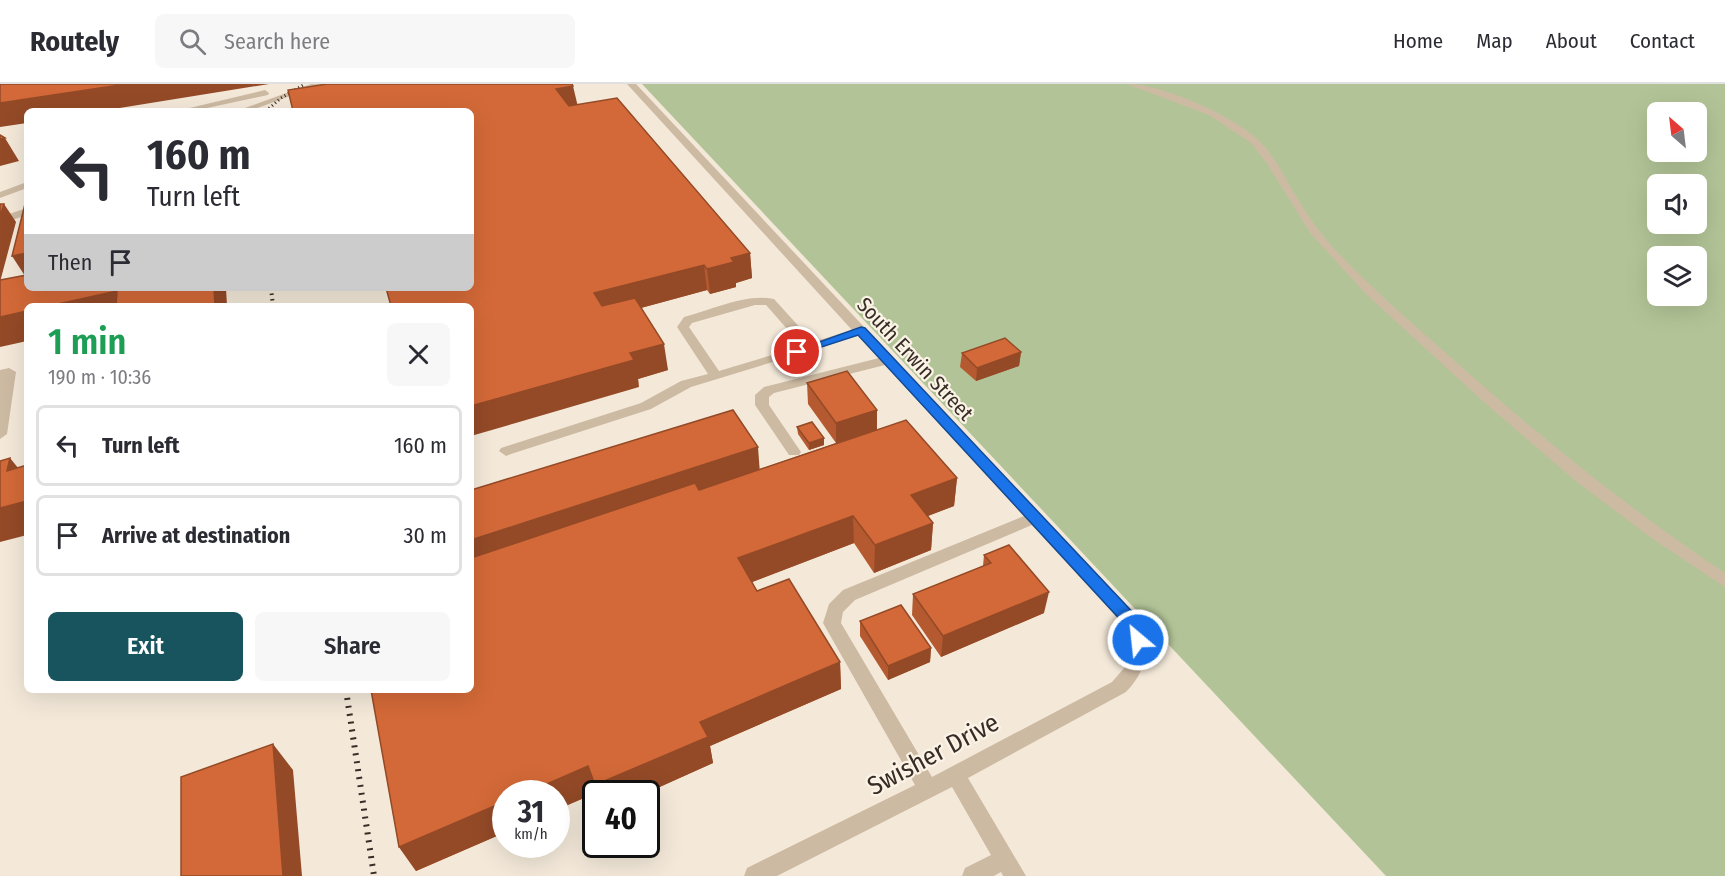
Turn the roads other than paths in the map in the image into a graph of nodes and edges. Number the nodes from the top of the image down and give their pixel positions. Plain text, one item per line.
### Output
1 (320, 84) edge
2 (631, 84) edge
3 (1131, 84) edge
4 (265, 93) dead end
5 (195, 108) edge
6 (250, 108) edge
7 (24, 187) edge
8 (0, 195) edge
9 (24, 212) edge
10 (0, 221) edge
11 (861, 331) junction
12 (810, 347) junction
13 (888, 360) junction
14 (0, 374) edge
15 (716, 375) junction
16 (0, 434) edge
17 (506, 451) dead end
18 (794, 452) dead end
19 (1035, 518) junction
20 (1725, 581) edge
21 (1133, 674) joint
22 (955, 774) junction
23 (928, 789) junction
24 (1003, 855) junction
25 (755, 876) edge
26 (973, 876) edge
27 (1015, 876) edge

1 - 6 street
2 - 11 street, South Erwin Street
3 - 20 street
4 - 5 street
7 - 8 street
9 - 10 street
11 - 12 street
11 - 13 street, South Erwin Street
12 - 15 street
12 - 15 street
13 - 18 street
13 - 19 street, South Erwin Street
14 - 16 street
15 - 17 street
19 - 21 street, South Erwin Street
19 - 23 street
21 - 22 street, Swisher Drive
22 - 23 street, Swisher Drive
22 - 24 street
23 - 25 street, Swisher Drive
24 - 26 street
24 - 27 street

